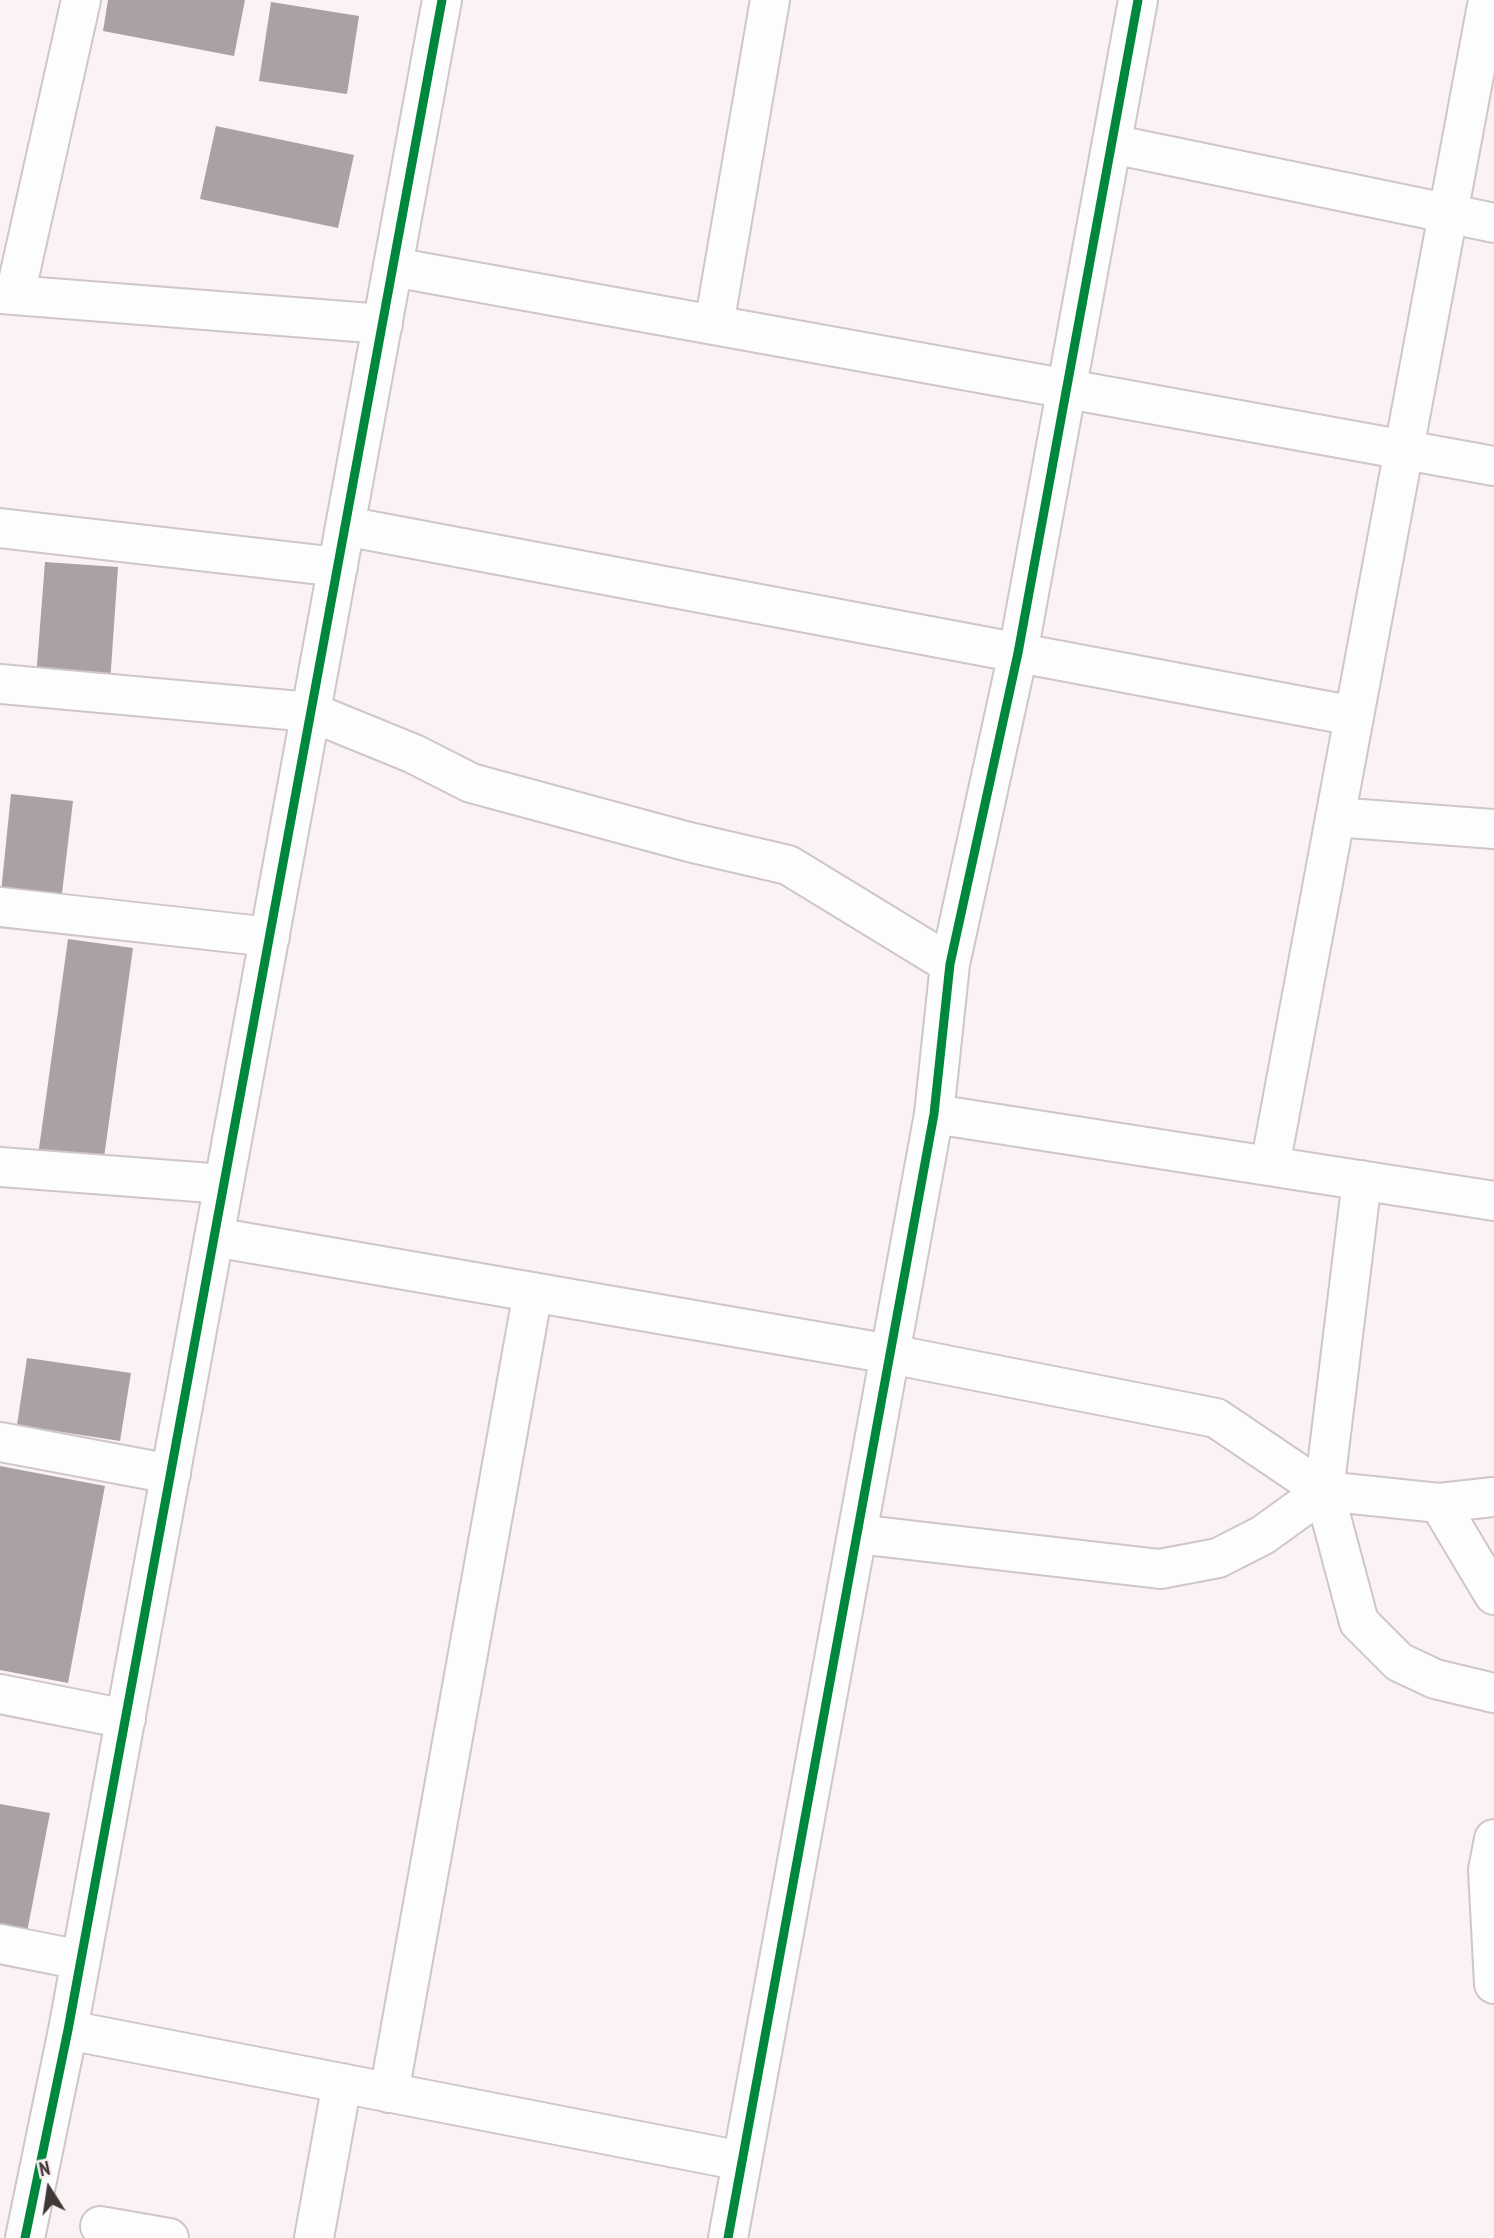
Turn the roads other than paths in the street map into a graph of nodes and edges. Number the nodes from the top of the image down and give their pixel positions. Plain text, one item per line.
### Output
1 (81, 0) edge
2 (442, 0) edge
3 (770, 0) edge
4 (1138, 0) edge
5 (1488, 0) edge
6 (1111, 144) junction
7 (1448, 213) junction
8 (1494, 223) edge
9 (393, 267) junction
10 (7, 295) edge
11 (383, 324) junction
12 (714, 325) junction
13 (1067, 389) junction
14 (1404, 450) junction
15 (1494, 466) edge
16 (345, 527) junction
17 (0, 528) edge
18 (338, 567) junction
19 (1018, 653) junction
20 (0, 684) edge
21 (311, 712) junction
22 (1354, 716) junction
23 (1335, 817) junction
24 (1494, 829) edge
25 (0, 908) edge
26 (270, 937) junction
27 (950, 964) junction
28 (934, 1114) junction
29 (1270, 1166) junction
30 (0, 1167) edge
31 (1362, 1180) junction
32 (224, 1184) junction
33 (1494, 1201) edge
34 (214, 1237) junction
35 (533, 1292) junction
36 (890, 1354) junction
37 (0, 1442) edge
38 (171, 1474) junction
39 (1324, 1491) junction
40 (1494, 1497) edge
41 (1439, 1503) junction
42 (857, 1534) junction
43 (1494, 1595) edge
44 (1494, 1693) edge
45 (0, 1694) edge
46 (126, 1719) junction
47 (1494, 1839) edge
48 (0, 1944) edge
49 (81, 1960) junction
50 (1494, 1984) edge
51 (68, 2030) junction
52 (341, 2083) junction
53 (389, 2093) junction
54 (743, 2161) junction
55 (16, 2199) edge
56 (100, 2226) dead end
57 (25, 2238) edge
58 (169, 2238) edge
59 (314, 2238) edge
60 (728, 2238) edge

1 - 10 street
2 - 9 street
3 - 12 street
4 - 6 street
5 - 7 street
6 - 7 street
6 - 13 street
7 - 8 street
7 - 14 street
9 - 11 street
9 - 12 street
10 - 11 street
11 - 16 street
12 - 13 street
13 - 14 street
13 - 19 street
14 - 15 street
14 - 22 street
16 - 18 street
16 - 19 street
17 - 18 street
18 - 21 street
19 - 22 street
19 - 27 street
20 - 21 street
21 - 26 street
21 - 27 street
22 - 23 street
23 - 24 street
23 - 29 street
25 - 26 street
26 - 32 street
27 - 28 street
28 - 29 street
28 - 36 street
29 - 31 street
30 - 32 street
31 - 33 street
31 - 39 street
32 - 34 street
34 - 35 street
34 - 38 street
35 - 36 street
35 - 53 street
36 - 39 street
36 - 42 street
37 - 38 street
38 - 46 street
39 - 41 street
39 - 42 street
39 - 44 street
40 - 41 street
41 - 43 street
42 - 54 street
45 - 46 street
46 - 49 street
47 - 50 street
48 - 49 street
49 - 51 street
51 - 52 street
51 - 55 street
52 - 53 street
52 - 59 street
53 - 54 street
54 - 60 street
55 - 57 street
56 - 58 street

